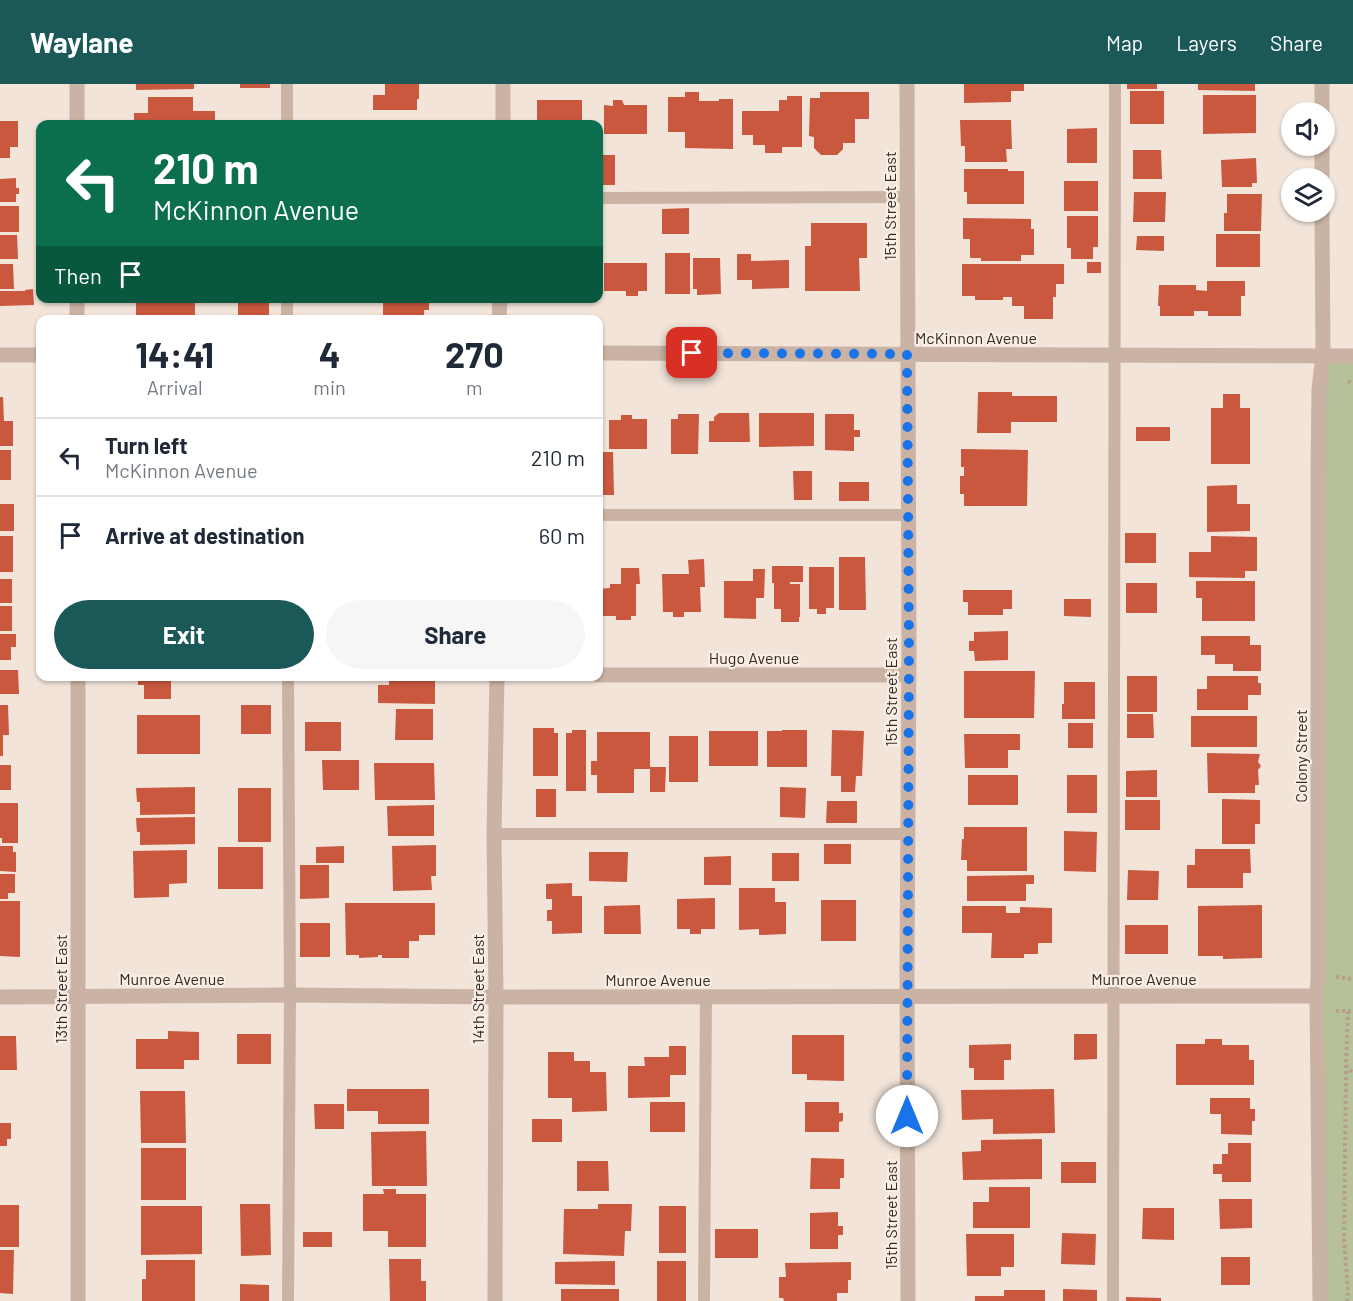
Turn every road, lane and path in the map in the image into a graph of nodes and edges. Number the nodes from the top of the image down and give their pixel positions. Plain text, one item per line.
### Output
1 (77, 84) edge
2 (287, 84) edge
3 (503, 84) edge
4 (907, 84) edge
5 (1115, 84) edge
6 (1322, 84) edge
7 (1322, 102) edge
8 (77, 120) edge
9 (287, 120) edge
10 (503, 120) edge
11 (908, 197) junction
12 (603, 198) edge
13 (1322, 222) edge
14 (603, 353) edge
15 (907, 354) junction
16 (0, 355) edge
17 (36, 355) edge
18 (1114, 356) junction
19 (1323, 356) junction
20 (1353, 356) edge
21 (1348, 381) dead end
22 (1353, 384) edge
23 (603, 515) edge
24 (908, 515) junction
25 (603, 675) edge
26 (909, 675) junction
27 (78, 681) edge
28 (288, 681) edge
29 (497, 681) edge
30 (494, 834) junction
31 (908, 834) junction
32 (290, 995) junction
33 (907, 996) junction
34 (1114, 996) junction
35 (1317, 996) junction
36 (0, 997) edge
37 (78, 997) junction
38 (496, 997) junction
39 (706, 997) junction
40 (1348, 1011) dead end
41 (1346, 1065) junction
42 (1353, 1074) edge
43 (78, 1301) edge
44 (288, 1301) edge
45 (495, 1301) edge
46 (704, 1301) edge
47 (908, 1301) edge
48 (1113, 1301) edge
49 (1320, 1301) edge
50 (1347, 1301) edge

1 - 8 street
2 - 9 lane
3 - 10 street
4 - 11 street, 15th Street East
5 - 18 lane
6 - 7 street
11 - 12 lane
11 - 15 street, 15th Street East
13 - 19 street, Colony Street
14 - 15 street, McKinnon Avenue
15 - 18 street, McKinnon Avenue
15 - 24 street, 15th Street East
16 - 17 street
18 - 19 street, McKinnon Avenue
18 - 34 lane
19 - 20 street, McKinnon Avenue
19 - 35 street, Colony Street
21 - 22 path
23 - 24 lane
24 - 26 street, 15th Street East
25 - 26 street, Hugo Avenue
26 - 31 street, 15th Street East
27 - 37 street, 13th Street East
28 - 32 lane
29 - 30 street, 14th Street East
30 - 31 lane
30 - 38 street, 14th Street East
31 - 33 street, 15th Street East
32 - 37 street, Munroe Avenue
32 - 38 street, Munroe Avenue
32 - 44 lane
33 - 34 street, Munroe Avenue
33 - 39 street, Munroe Avenue
33 - 47 street, 15th Street East
34 - 35 street, Munroe Avenue
34 - 48 lane
35 - 49 street, Colony Street
36 - 37 street, Munroe Avenue
37 - 43 street, 13th Street East
38 - 39 street, Munroe Avenue
38 - 45 street, 14th Street East
39 - 46 lane
40 - 41 path
41 - 42 path
41 - 50 path

